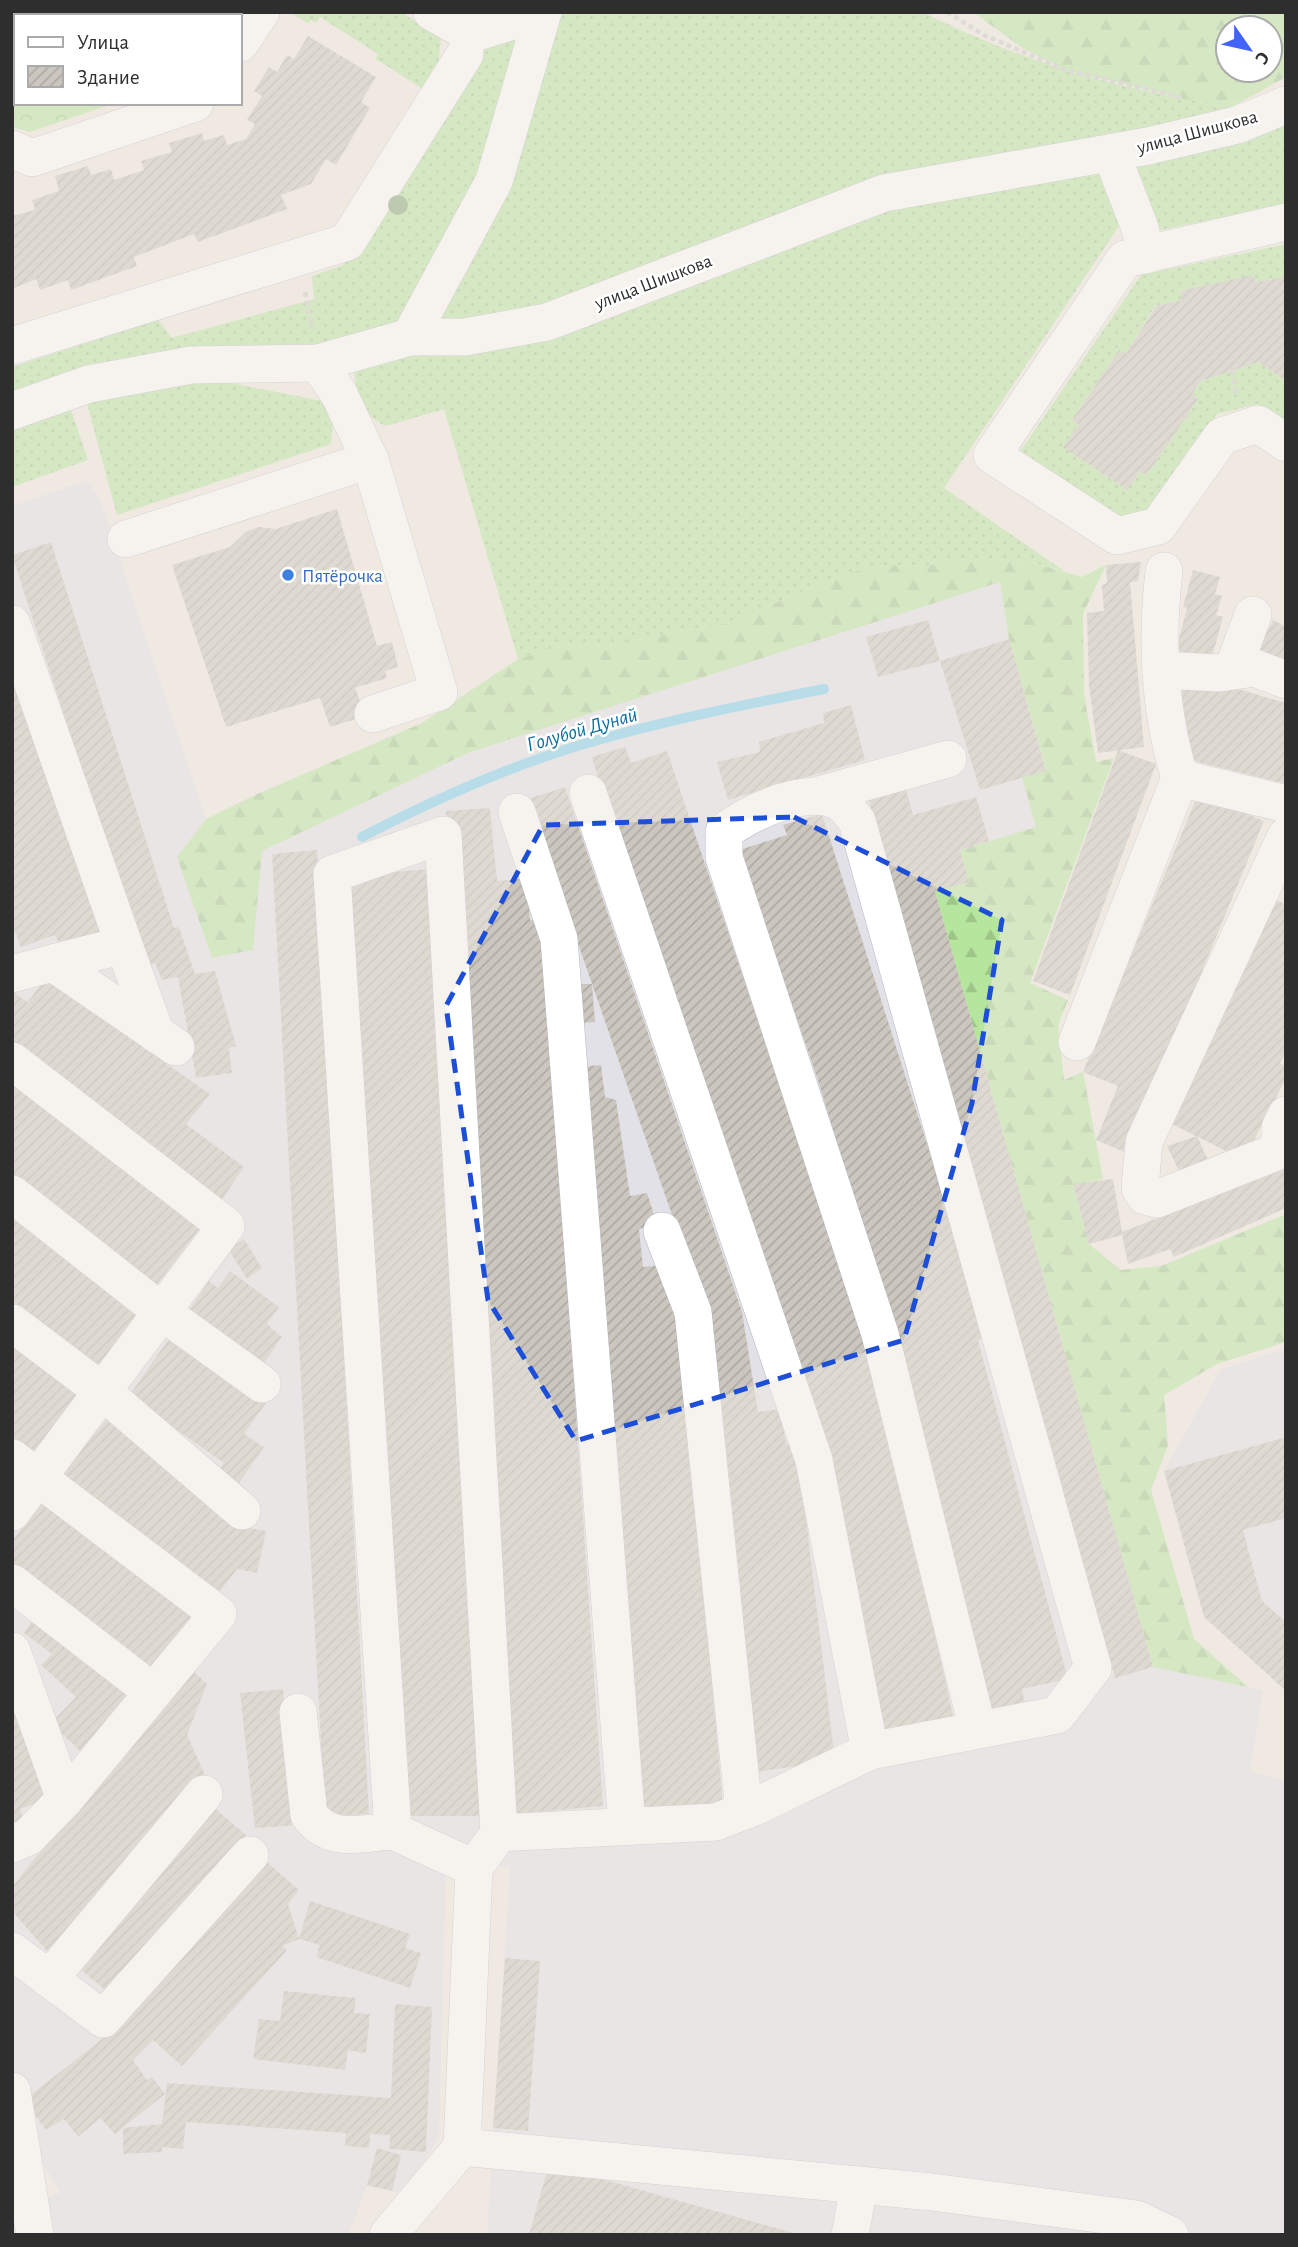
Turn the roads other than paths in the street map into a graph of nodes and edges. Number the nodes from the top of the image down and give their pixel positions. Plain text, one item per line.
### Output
1 (261, 12) edge
2 (432, 12) edge
3 (542, 12) edge
4 (242, 40) edge
5 (466, 54) dead end
6 (189, 105) edge
7 (1286, 105) edge
8 (12, 149) edge
9 (1111, 153) junction
10 (1286, 222) edge
11 (1146, 255) junction
12 (410, 337) junction
13 (12, 346) edge
14 (318, 363) junction
15 (12, 411) edge
16 (1286, 443) edge
17 (370, 460) junction
18 (126, 539) dead end
19 (1164, 571) dead end
20 (1253, 615) dead end
21 (12, 624) edge
22 (1161, 670) junction
23 (1232, 671) junction
24 (1286, 680) edge
25 (373, 714) dead end
26 (948, 759) dead end
27 (1180, 778) junction
28 (588, 793) dead end
29 (819, 794) junction
30 (1286, 804) edge
31 (517, 812) dead end
32 (1286, 836) edge
33 (1276, 880) edge
34 (124, 945) junction
35 (53, 963) junction
36 (14, 970) edge
37 (1077, 1042) dead end
38 (12, 1061) edge
39 (1286, 1115) edge
40 (1283, 1149) edge
41 (12, 1194) edge
42 (662, 1231) dead end
43 (162, 1312) junction
44 (12, 1324) edge
45 (262, 1384) dead end
46 (102, 1391) junction
47 (25, 1468) edge
48 (242, 1511) dead end
49 (12, 1512) edge
50 (12, 1583) edge
51 (12, 1651) edge
52 (153, 1692) junction
53 (298, 1712) dead end
54 (978, 1730) junction
55 (870, 1751) junction
56 (204, 1794) dead end
57 (65, 1799) junction
58 (744, 1811) junction
59 (627, 1827) junction
60 (393, 1831) junction
61 (499, 1833) junction
62 (12, 1844) edge
63 (250, 1855) dead end
64 (474, 1868) junction
65 (12, 1951) edge
66 (50, 1979) junction
67 (13, 2094) edge
68 (462, 2147) junction
69 (859, 2186) junction
70 (35, 2235) edge
71 (388, 2235) edge
72 (850, 2235) edge
73 (1170, 2235) edge

1 - 4 street
2 - 3 street
3 - 12 street
5 - 13 street
6 - 8 street
7 - 9 street, улица Шишкова
9 - 11 street
9 - 12 street, улица Шишкова
10 - 11 street
11 - 16 street
12 - 14 street, улица Шишкова
14 - 15 street, улица Шишкова
14 - 17 street
17 - 18 street
17 - 25 street
19 - 22 street
20 - 23 street
21 - 34 street
22 - 23 street
22 - 27 street
23 - 24 street
26 - 29 street
27 - 30 street
27 - 37 street
28 - 55 street
29 - 54 street
29 - 54 street
31 - 59 street
32 - 33 street
33 - 40 street
34 - 35 street
34 - 35 street
35 - 36 street
38 - 43 street
39 - 40 street
41 - 43 street
42 - 58 street
43 - 45 street
43 - 46 street
44 - 46 street
46 - 47 street
46 - 48 street
47 - 49 street
47 - 52 street
50 - 52 street
51 - 57 street
52 - 57 street
53 - 60 street
54 - 55 street
55 - 58 street
56 - 66 street
57 - 62 street
58 - 59 street
59 - 61 street
60 - 61 street
60 - 64 street
61 - 64 street
63 - 66 street
64 - 68 street
65 - 66 street
67 - 70 street
68 - 69 street
68 - 71 street
69 - 72 street
69 - 73 street

